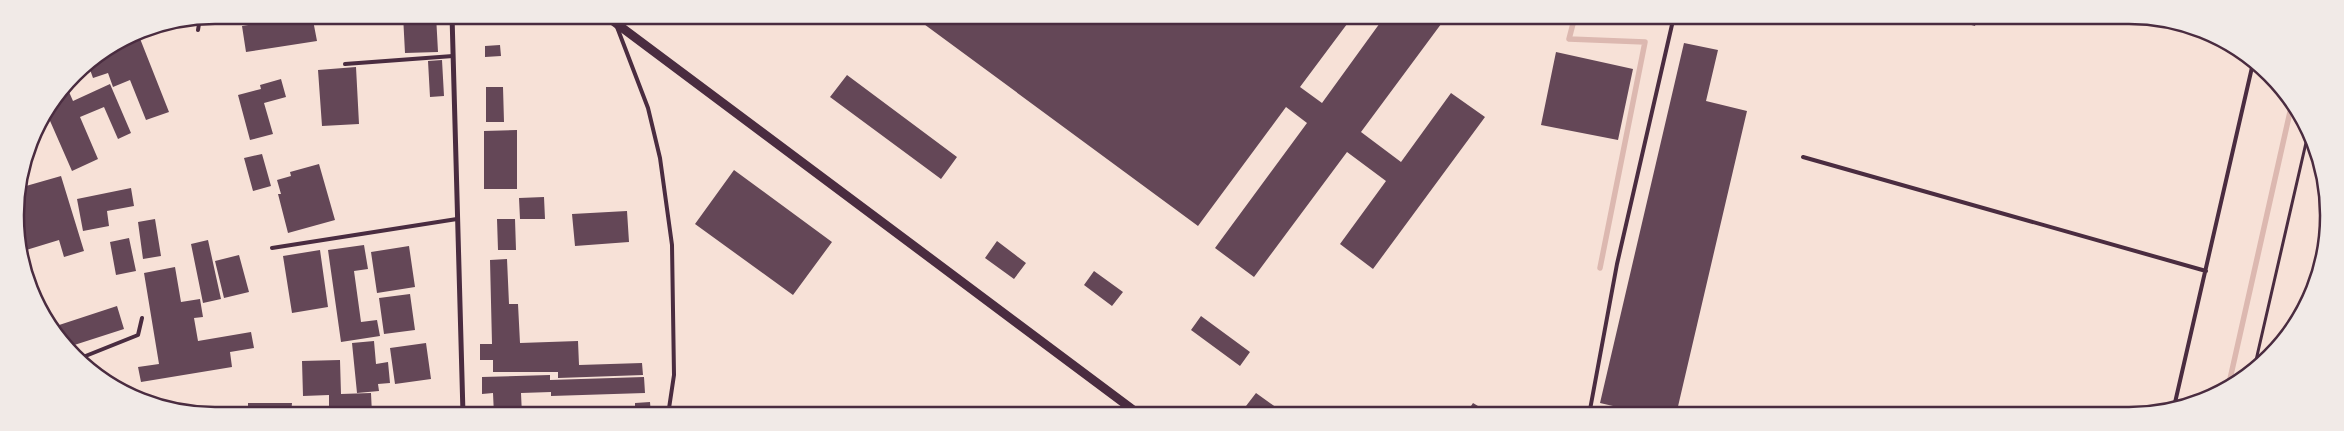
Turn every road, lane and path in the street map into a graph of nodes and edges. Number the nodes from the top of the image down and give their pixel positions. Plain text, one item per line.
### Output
1 (199, 24) edge
2 (452, 24) edge
3 (615, 24) edge
4 (616, 24) edge
5 (1672, 24) edge
6 (198, 30) dead end
7 (453, 56) junction
8 (345, 64) dead end
9 (2251, 68) edge
10 (2306, 142) edge
11 (1803, 157) dead end
12 (457, 219) junction
13 (272, 248) dead end
14 (2206, 271) junction
15 (142, 318) dead end
16 (85, 356) edge
17 (2256, 359) edge
18 (2175, 402) edge
19 (463, 407) edge
20 (669, 407) edge
21 (1129, 407) edge
22 (1590, 407) edge

1 - 6 lane
2 - 7 street
3 - 20 lane
4 - 21 street
5 - 22 lane
7 - 8 lane
7 - 12 street
9 - 14 lane
10 - 17 path
11 - 14 lane
12 - 13 lane
12 - 19 street
14 - 18 lane
15 - 16 lane

